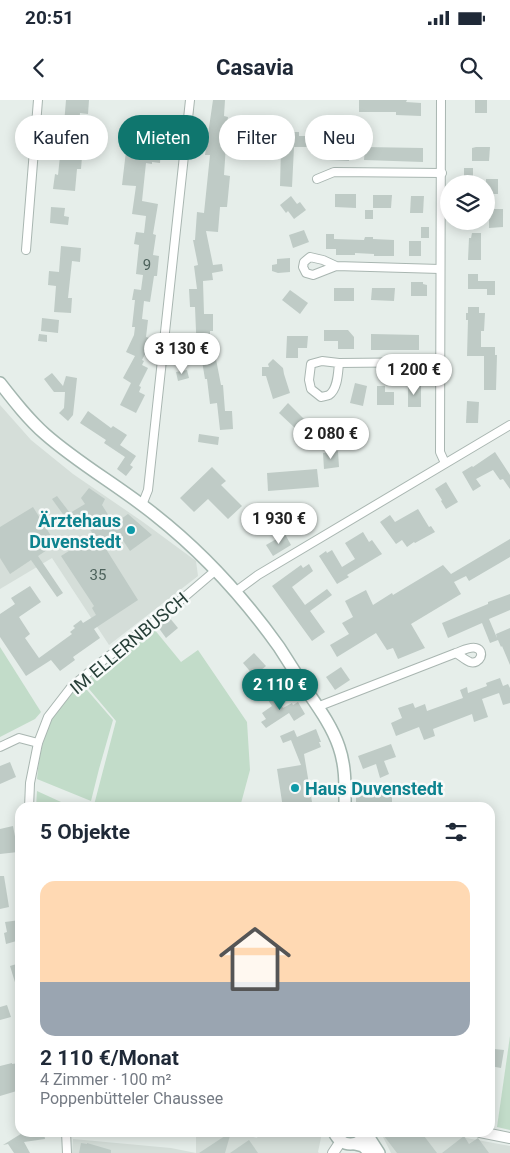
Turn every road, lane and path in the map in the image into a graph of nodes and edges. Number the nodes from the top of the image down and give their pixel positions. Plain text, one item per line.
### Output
1 (38, 100) edge
2 (190, 100) edge
3 (441, 100) edge
4 (442, 173) junction
5 (317, 180) dead end
6 (26, 250) dead end
7 (336, 266) dead end
8 (440, 269) junction
9 (339, 362) junction
10 (440, 362) junction
11 (0, 383) edge
12 (510, 425) edge
13 (445, 463) junction
14 (142, 505) junction
15 (216, 570) junction
16 (235, 592) junction
17 (456, 653) dead end
18 (318, 707) junction
19 (38, 743) junction
20 (0, 747) edge
21 (29, 802) edge
22 (345, 802) edge
23 (495, 1135) edge
24 (66, 1137) edge
25 (337, 1137) edge
26 (365, 1137) edge
27 (369, 1137) edge
28 (510, 1138) edge
29 (355, 1144) junction
30 (67, 1153) edge
31 (333, 1153) edge
32 (370, 1153) edge
33 (379, 1153) edge

1 - 6 street
2 - 14 street
3 - 4 street
4 - 5 street
4 - 8 street
7 - 8 street
8 - 10 street
9 - 9 street
9 - 10 street
10 - 13 street
11 - 14 main road
12 - 13 street
13 - 16 street
14 - 15 main road
15 - 16 main road
15 - 19 street, IM ELLERNBUSCH
16 - 18 main road
17 - 18 street
18 - 22 main road
19 - 20 street
19 - 21 street, IM ELLERNBUSCH
23 - 28 street
24 - 30 street
25 - 29 main road
25 - 31 street
26 - 29 main road
27 - 33 main road
29 - 32 main road

